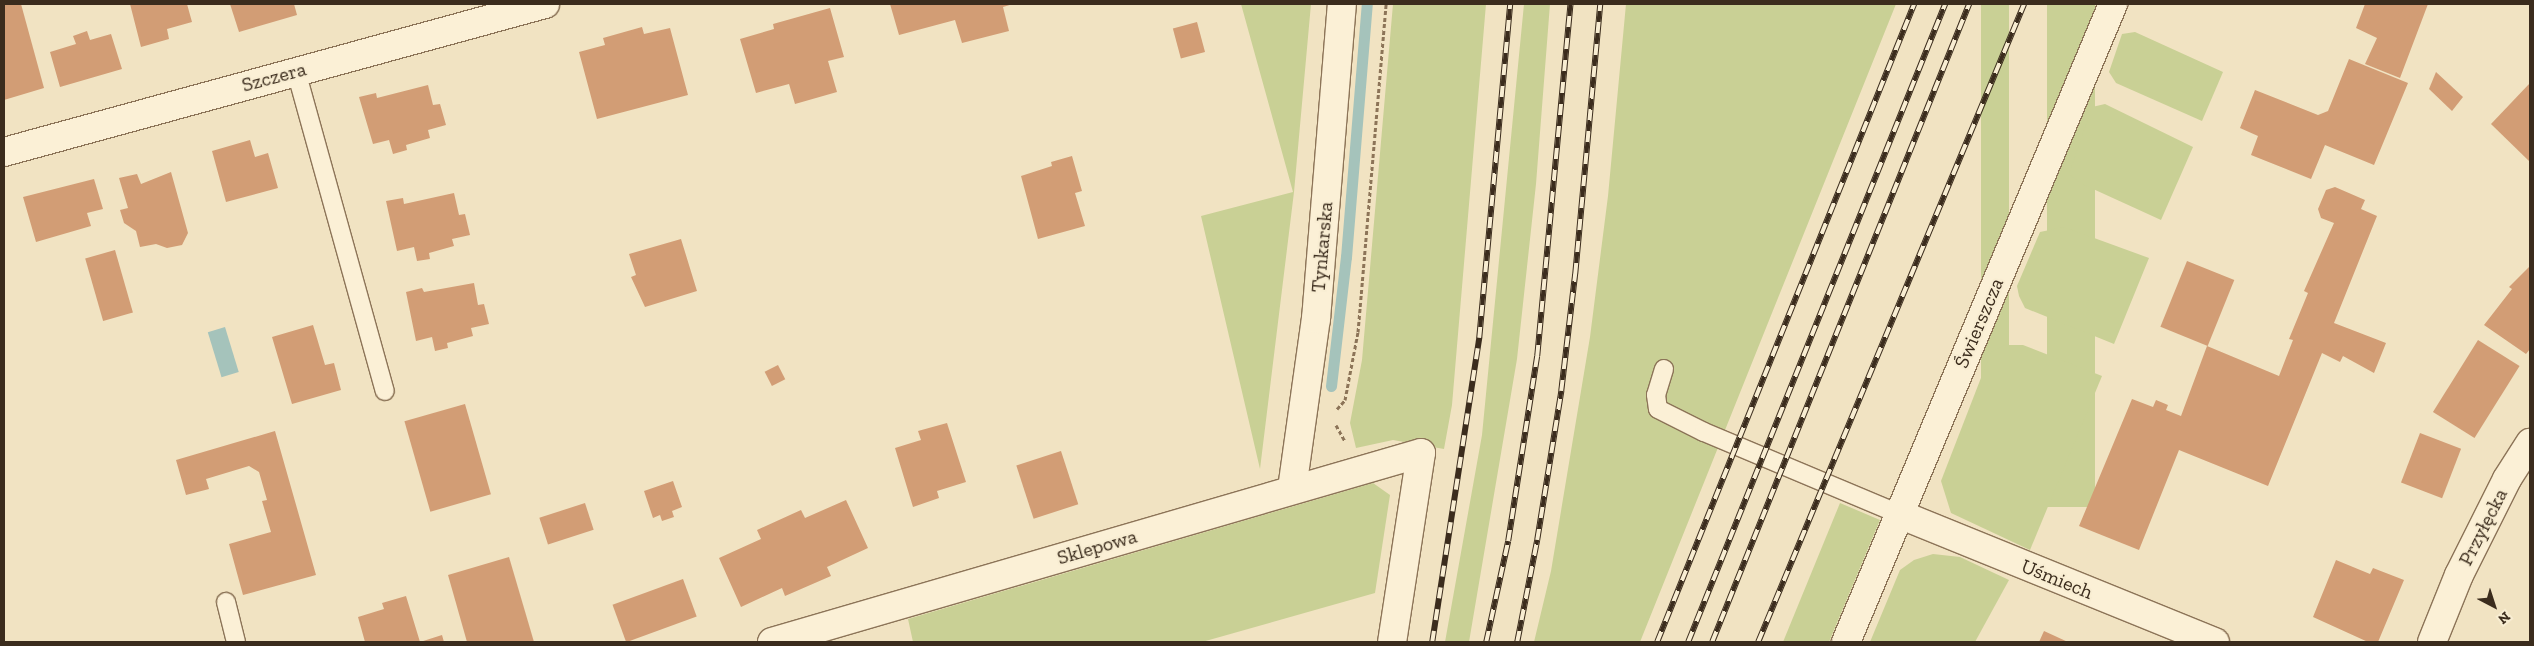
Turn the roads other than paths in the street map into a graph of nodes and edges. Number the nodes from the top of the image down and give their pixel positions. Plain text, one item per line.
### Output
1 (545, 4) edge
2 (1342, 4) edge
3 (2113, 4) edge
4 (296, 71) junction
5 (4, 152) edge
6 (1664, 369) dead end
7 (385, 391) dead end
8 (2530, 443) edge
9 (1292, 489) junction
10 (1899, 514) junction
11 (226, 602) dead end
12 (236, 642) edge
13 (772, 642) edge
14 (1392, 642) edge
15 (1846, 642) edge
16 (2215, 642) edge
17 (2432, 642) edge

1 - 4 street, Szczera
2 - 9 street, Tynkarska
3 - 10 street, Świerszcza
4 - 5 street, Szczera
4 - 7 lane
6 - 10 lane
8 - 17 street, Przyłęcka
9 - 13 street, Sklepowa
9 - 14 street, Sklepowa
10 - 15 street, Świerszcza
10 - 16 street, Uśmiech
11 - 12 lane

